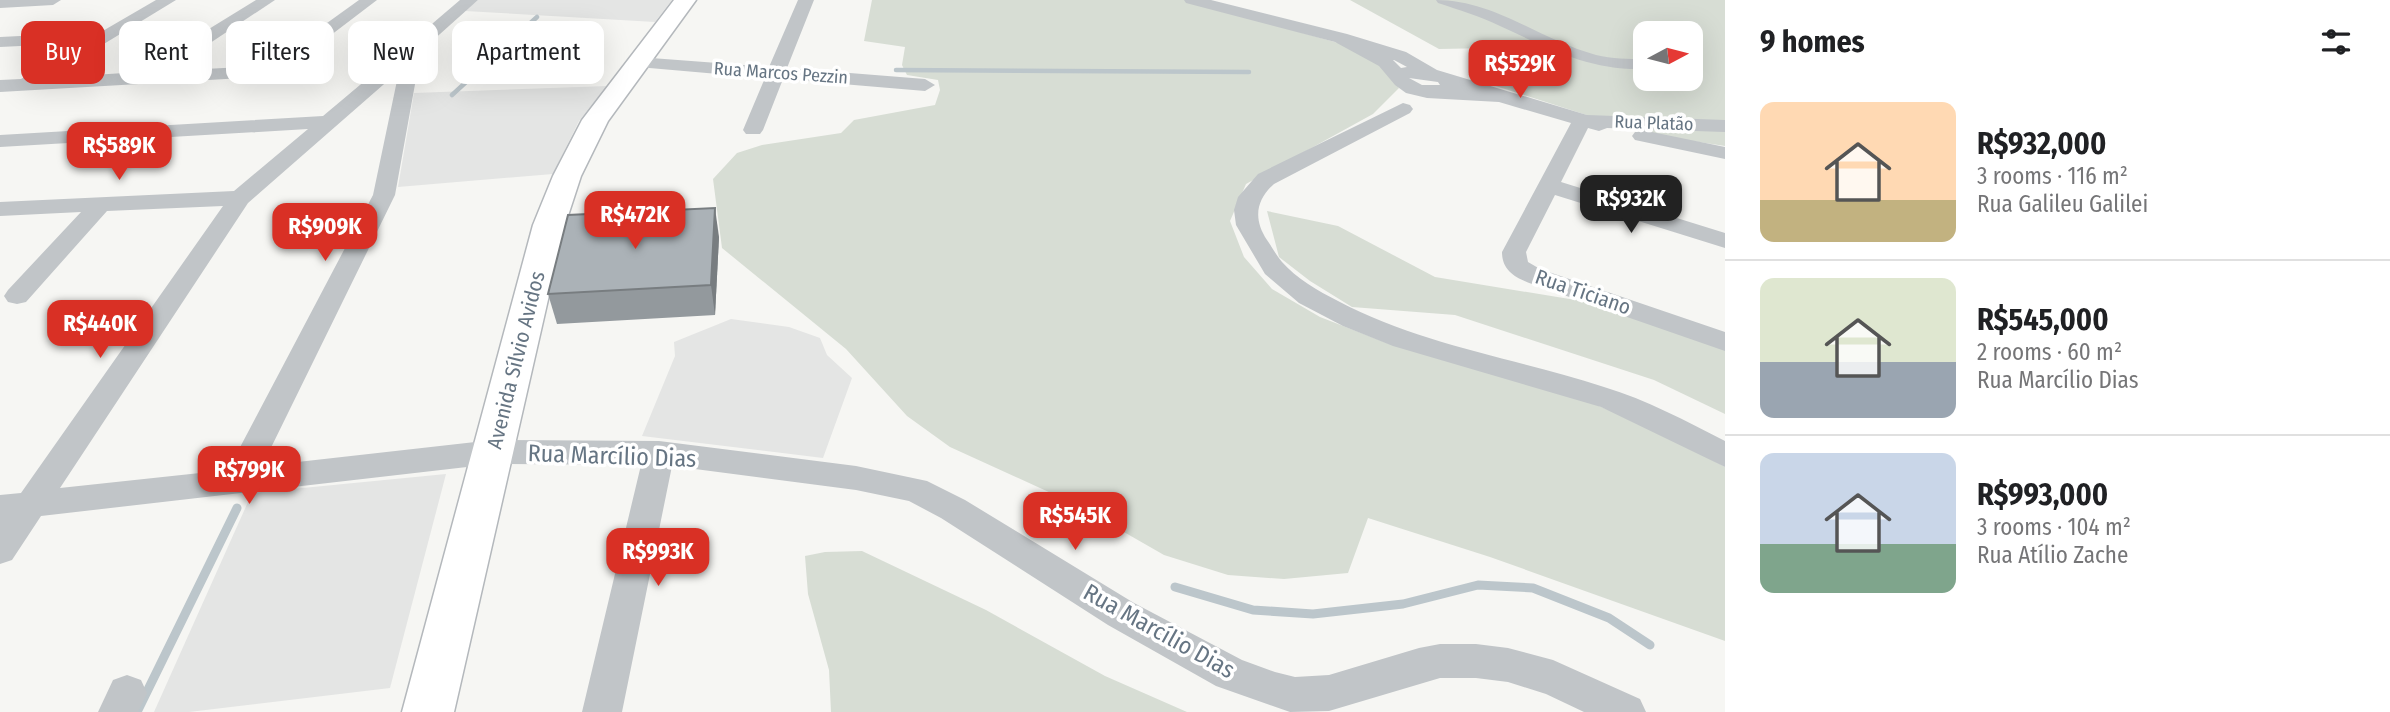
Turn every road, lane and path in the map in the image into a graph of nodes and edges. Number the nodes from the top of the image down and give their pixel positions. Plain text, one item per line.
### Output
1 (53, 0) edge
2 (169, 0) edge
3 (267, 0) edge
4 (369, 0) edge
5 (470, 0) edge
6 (685, 0) edge
7 (806, 0) edge
8 (1192, 0) edge
9 (1444, 0) edge
10 (0, 3) edge
11 (438, 26) edge
12 (212, 35) edge
13 (106, 37) joint
14 (1341, 38) junction
15 (0, 42) edge
16 (638, 62) junction
17 (1633, 64) edge
18 (778, 72) junction
19 (212, 75) edge
20 (1399, 79) junction
21 (23, 84) joint
22 (369, 84) edge
23 (406, 84) edge
24 (1439, 84) junction
25 (925, 85) dead end
26 (0, 86) edge
27 (0, 103) edge
28 (1402, 109) junction
29 (1582, 121) junction
30 (325, 122) junction
31 (1725, 126) edge
32 (753, 130) dead end
33 (0, 141) edge
34 (1725, 153) edge
35 (1549, 186) junction
36 (240, 198) junction
37 (100, 205) junction
38 (0, 209) edge
39 (1725, 241) edge
40 (17, 296) dead end
41 (1725, 342) edge
42 (493, 452) junction
43 (659, 453) junction
44 (1725, 455) edge
45 (239, 480) junction
46 (16, 506) edge
47 (0, 550) edge
48 (428, 712) edge
49 (602, 712) edge
50 (1626, 712) edge

1 - 10 street
2 - 13 street
3 - 12 street
4 - 19 street
5 - 11 street
6 - 16 main road, Avenida Sílvio Avidos
7 - 18 street
8 - 14 street
9 - 17 street
13 - 15 street
14 - 20 street
14 - 24 street
16 - 18 street, Rua Marcos Pezzin
16 - 42 main road, Avenida Sílvio Avidos
18 - 25 street, Rua Marcos Pezzin
18 - 32 street
20 - 24 street
20 - 28 street
21 - 26 street
21 - 27 street
22 - 30 street
23 - 45 street
24 - 28 street
24 - 29 street
28 - 44 street
29 - 31 street, Rua Platão
29 - 34 street
29 - 35 street, Rua Ticiano
30 - 33 street
30 - 36 street
35 - 39 street
35 - 41 street, Rua Ticiano
36 - 37 street
36 - 46 street
37 - 38 street
37 - 40 street
42 - 43 street, Rua Marcílio Dias
42 - 45 street, Rua Marcílio Dias
42 - 48 main road, Avenida Sílvio Avidos
43 - 49 street
43 - 50 street, Rua Marcílio Dias
45 - 46 street, Rua Marcílio Dias
46 - 47 street

